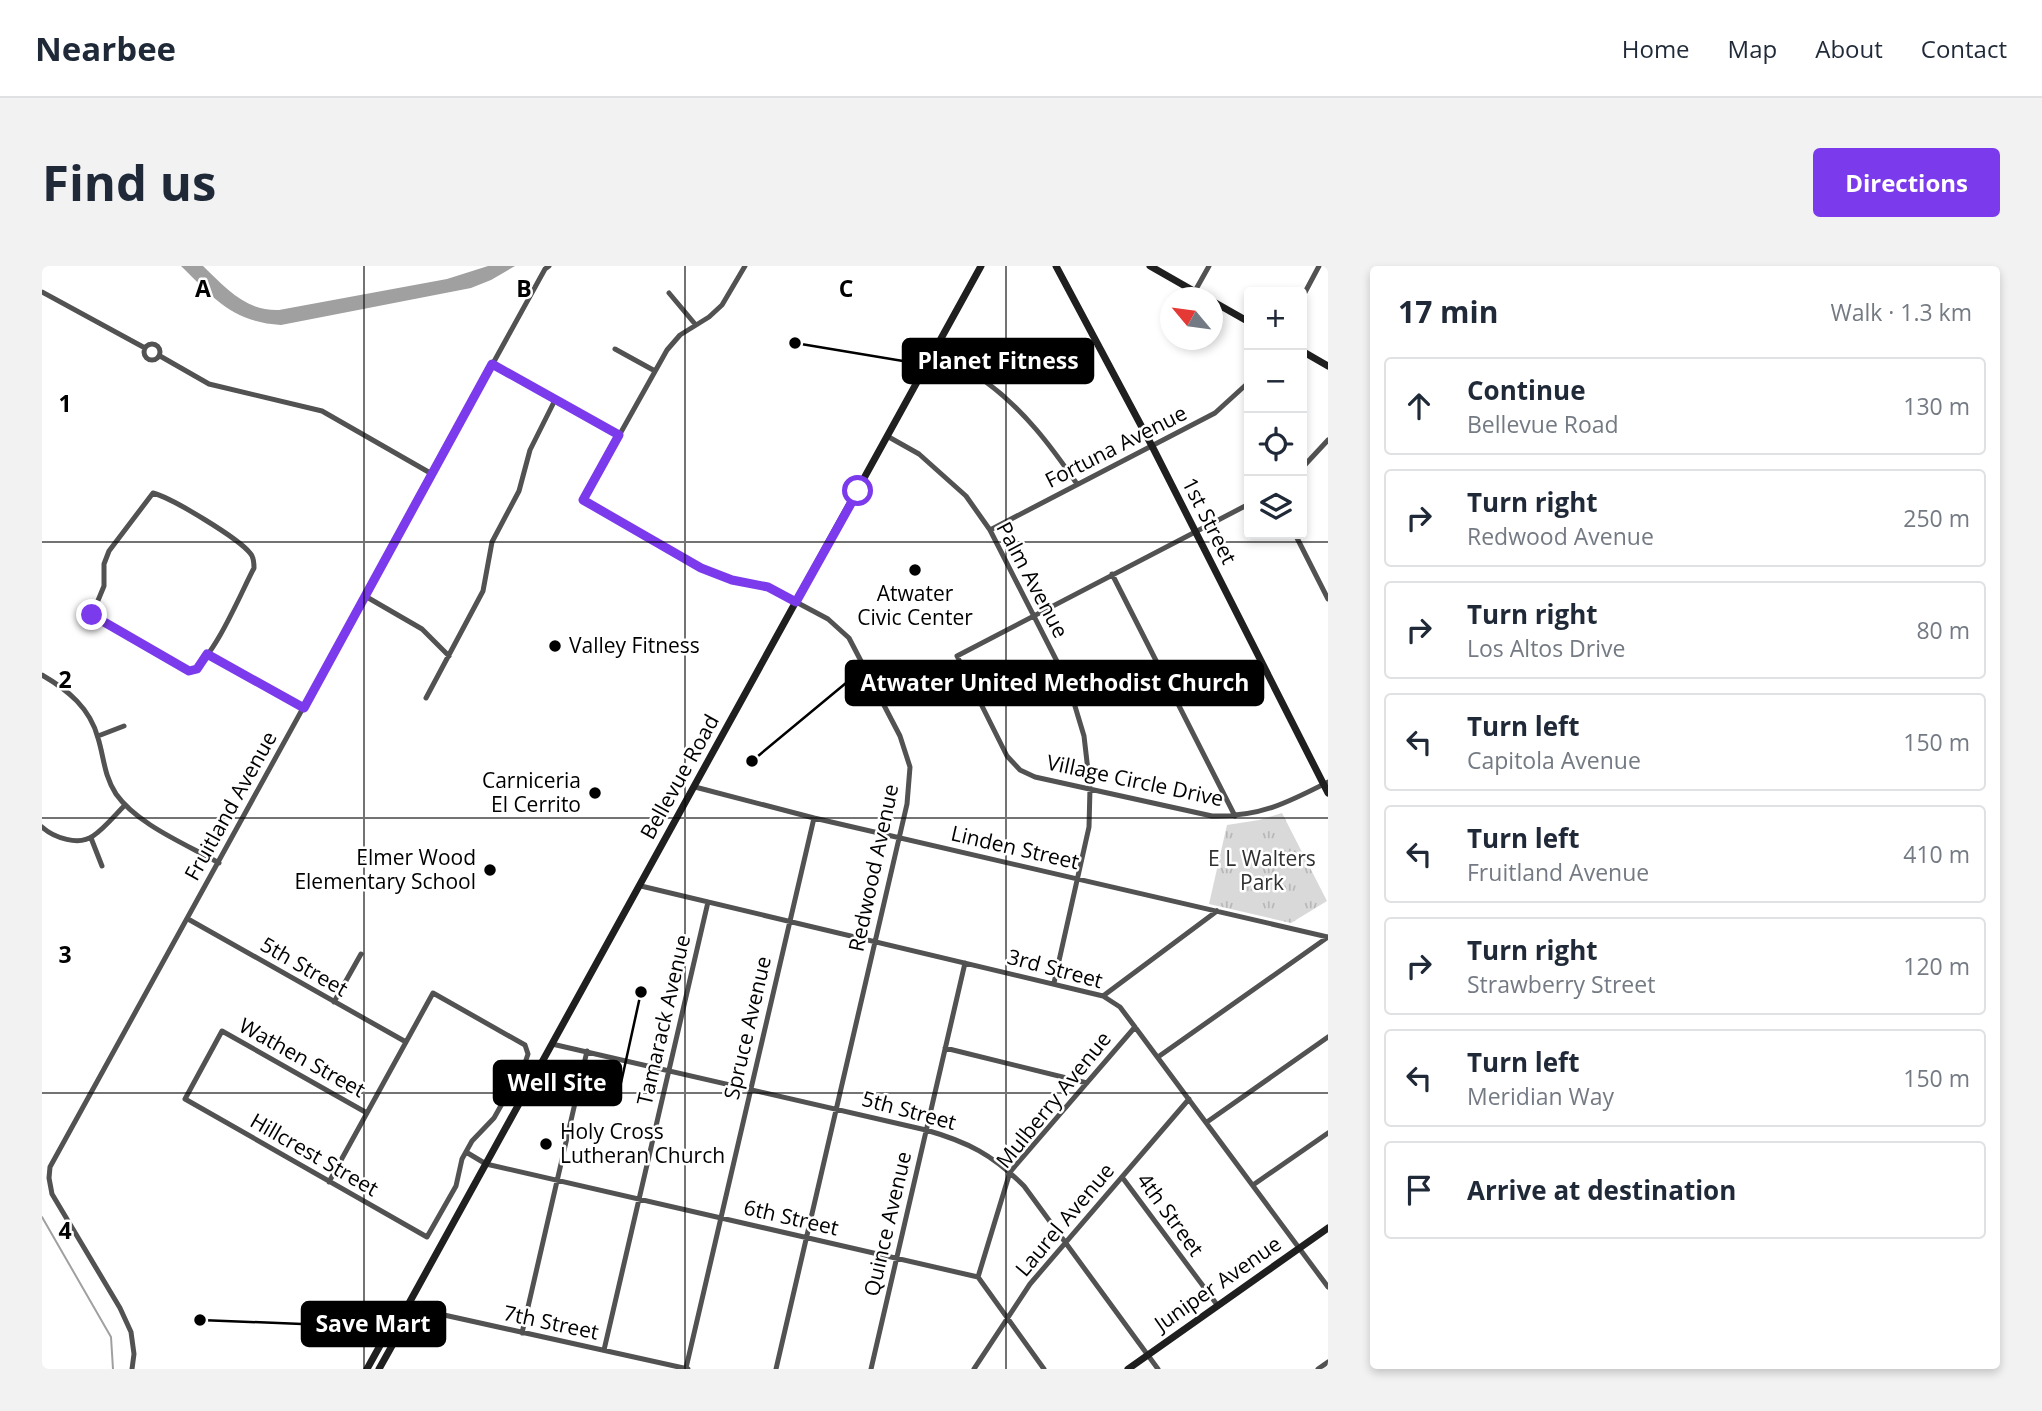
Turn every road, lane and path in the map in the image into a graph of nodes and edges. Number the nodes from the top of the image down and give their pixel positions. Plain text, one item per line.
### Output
1 (550, 266) edge
2 (745, 266) edge
3 (981, 266) edge
4 (1056, 266) edge
5 (1150, 266) edge
6 (1209, 266) edge
7 (1319, 266) edge
8 (1188, 287) edge
9 (1197, 287) edge
10 (1307, 289) edge
11 (42, 292) edge
12 (669, 293) dead end
13 (1223, 307) edge
14 (1244, 319) edge
15 (695, 324) junction
16 (145, 348) junction
17 (615, 349) dead end
18 (935, 350) junction
19 (1307, 354) edge
20 (160, 356) junction
21 (492, 364) junction
22 (1328, 366) edge
23 (655, 370) junction
24 (1244, 387) edge
25 (555, 400) junction
26 (619, 435) junction
27 (887, 436) junction
28 (1328, 440) edge
29 (1152, 446) junction
30 (1323, 447) junction
31 (1328, 453) edge
32 (1307, 463) edge
33 (432, 474) junction
34 (1077, 484) junction
35 (1244, 507) edge
36 (990, 530) junction
37 (1195, 533) junction
38 (1298, 539) edge
39 (1112, 574) junction
40 (365, 596) junction
41 (1328, 599) edge
42 (796, 602) junction
43 (1034, 615) junction
44 (207, 654) junction
45 (449, 656) junction
46 (42, 675) edge
47 (426, 698) dead end
48 (304, 708) junction
49 (124, 726) dead end
50 (98, 736) junction
51 (1326, 783) edge
52 (695, 787) junction
53 (1090, 788) junction
54 (1328, 793) edge
55 (125, 805) junction
56 (1235, 816) junction
57 (814, 818) junction
58 (42, 827) edge
59 (91, 838) junction
60 (899, 838) junction
61 (219, 863) junction
62 (102, 866) dead end
63 (1079, 878) junction
64 (641, 886) junction
65 (708, 902) junction
66 (1217, 911) junction
67 (187, 919) junction
68 (789, 921) junction
69 (1328, 937) edge
70 (875, 941) junction
71 (361, 954) dead end
72 (965, 962) junction
73 (1054, 983) junction
74 (1103, 996) junction
75 (334, 1002) junction
76 (1135, 1027) junction
77 (222, 1031) joint
78 (1328, 1037) edge
79 (406, 1042) junction
80 (552, 1044) junction
81 (945, 1048) junction
82 (587, 1051) junction
83 (1158, 1057) junction
84 (668, 1070) junction
85 (1087, 1083) junction
86 (751, 1089) junction
87 (1189, 1098) junction
88 (836, 1109) junction
89 (367, 1112) junction
90 (1207, 1122) junction
91 (926, 1130) junction
92 (1328, 1133) edge
93 (466, 1152) junction
94 (486, 1164) junction
95 (1010, 1172) junction
96 (1122, 1177) junction
97 (557, 1180) junction
98 (330, 1182) junction
99 (1253, 1185) junction
100 (638, 1199) junction
101 (720, 1218) junction
102 (1328, 1228) edge
103 (806, 1237) junction
104 (1065, 1243) junction
105 (1300, 1248) junction
106 (896, 1259) junction
107 (978, 1277) junction
108 (1328, 1287) edge
109 (408, 1305) junction
110 (1218, 1306) junction
111 (1008, 1318) junction
112 (522, 1333) junction
113 (604, 1350) junction
114 (1148, 1355) junction
115 (1328, 1362) edge
116 (132, 1369) edge
117 (367, 1369) edge
118 (379, 1369) edge
119 (687, 1369) edge
120 (776, 1369) edge
121 (871, 1369) edge
122 (974, 1369) edge
123 (1044, 1369) edge
124 (1128, 1369) edge
125 (1158, 1369) edge
126 (1318, 1369) edge

1 - 21 street, Fruitland Avenue
2 - 15 street
3 - 18 main road, Bellevue Road
4 - 29 main road, 1st Street
5 - 8 main road
6 - 9 street
7 - 10 street
11 - 16 street
12 - 15 street
13 - 14 main road
15 - 23 street
16 - 20 street
16 - 20 street
17 - 23 street
18 - 27 main road, Bellevue Road
18 - 34 street
19 - 22 main road
20 - 33 street
21 - 25 street
21 - 33 street, Fruitland Avenue
23 - 26 street
24 - 29 street, Fortuna Avenue
25 - 26 street
25 - 45 street
26 - 42 street, Redwood Avenue
27 - 36 street, Palm Avenue
27 - 42 main road, Bellevue Road
28 - 30 street
29 - 34 street, Fortuna Avenue
29 - 37 main road, 1st Street
30 - 31 street
30 - 32 street
33 - 40 street, Fruitland Avenue
34 - 36 street, Fortuna Avenue
35 - 37 street
36 - 43 street, Palm Avenue
37 - 39 street
37 - 51 main road, 1st Street
38 - 41 street
39 - 43 street
39 - 56 street
40 - 45 street
40 - 48 street, Fruitland Avenue
42 - 52 main road, Bellevue Road
42 - 60 street, Redwood Avenue
43 - 53 street, Palm Avenue
43 - 53 street, Village Circle Drive
44 - 44 street
44 - 48 street
45 - 47 street
46 - 50 street
48 - 61 street, Fruitland Avenue
49 - 50 street
50 - 55 street
51 - 54 main road, 1st Street
51 - 56 street, Village Circle Drive
52 - 57 street, Linden Street
52 - 64 main road, Bellevue Road
53 - 56 street, Village Circle Drive
53 - 63 street, Palm Avenue
55 - 59 street
55 - 61 street
57 - 60 street, Linden Street
57 - 68 street, Spruce Avenue
58 - 59 street
59 - 62 street
60 - 63 street, Linden Street
60 - 70 street, Redwood Avenue
61 - 67 street, Fruitland Avenue
63 - 66 street, Linden Street
63 - 73 street, Palm Avenue
64 - 65 street, 3rd Street
64 - 80 main road, Bellevue Road
65 - 68 street, 3rd Street
65 - 84 street, Tamarack Avenue
66 - 69 street, Linden Street
66 - 74 street
67 - 75 street, 5th Street
67 - 116 street, Fruitland Avenue
68 - 70 street, 3rd Street
68 - 86 street, Spruce Avenue
69 - 83 street
70 - 72 street, 3rd Street
70 - 88 street, Redwood Avenue
71 - 75 street
72 - 73 street, 3rd Street
72 - 81 street, Quince Avenue
73 - 74 street, 3rd Street
74 - 76 street, 3rd Street
75 - 79 street, 5th Street
76 - 83 street, 3rd Street
76 - 85 street, Mulberry Avenue
77 - 89 street, Wathen Street
77 - 98 street, Hillcrest Street
78 - 90 street
79 - 89 street
79 - 93 street
80 - 82 street, 5th Street
80 - 94 main road, Bellevue Road
81 - 85 street
81 - 91 street, Quince Avenue
82 - 84 street, 5th Street
82 - 97 street
83 - 87 street, 3rd Street
84 - 86 street, 5th Street
84 - 100 street, Tamarack Avenue
85 - 95 street, Mulberry Avenue
86 - 88 street, 5th Street
86 - 101 street, Spruce Avenue
87 - 90 street, 3rd Street
87 - 96 street, Laurel Avenue
88 - 91 street, 5th Street
88 - 103 street, Redwood Avenue
89 - 98 street
90 - 99 street, 3rd Street
91 - 95 street, 5th Street
91 - 106 street, Quince Avenue
92 - 99 street
93 - 94 street, 6th Street
93 - 98 street, Hillcrest Street
94 - 97 street, 6th Street
94 - 109 main road, Bellevue Road
95 - 104 street, 5th Street
95 - 107 street, Mulberry Avenue
96 - 104 street, Laurel Avenue
96 - 110 street, 4th Street
97 - 100 street, 6th Street
97 - 112 street
99 - 105 street, 3rd Street
100 - 101 street, 6th Street
100 - 113 street, Tamarack Avenue
101 - 103 street, 6th Street
101 - 119 street, Spruce Avenue
102 - 105 main road, Juniper Avenue
103 - 106 street, 6th Street
103 - 120 street, Redwood Avenue
104 - 111 street, Laurel Avenue
104 - 114 street, 5th Street
105 - 108 street, 3rd Street
105 - 110 main road, Juniper Avenue
106 - 107 street, 6th Street
106 - 121 street, Quince Avenue
107 - 111 street
109 - 112 street, 7th Street
109 - 117 main road, Bellevue Road
109 - 118 main road, Bellevue Road
110 - 114 main road, Juniper Avenue
111 - 122 street, Laurel Avenue
111 - 123 street
112 - 113 street, 7th Street
113 - 119 street, 7th Street
114 - 124 main road, Juniper Avenue
114 - 125 street, 5th Street
115 - 126 street

